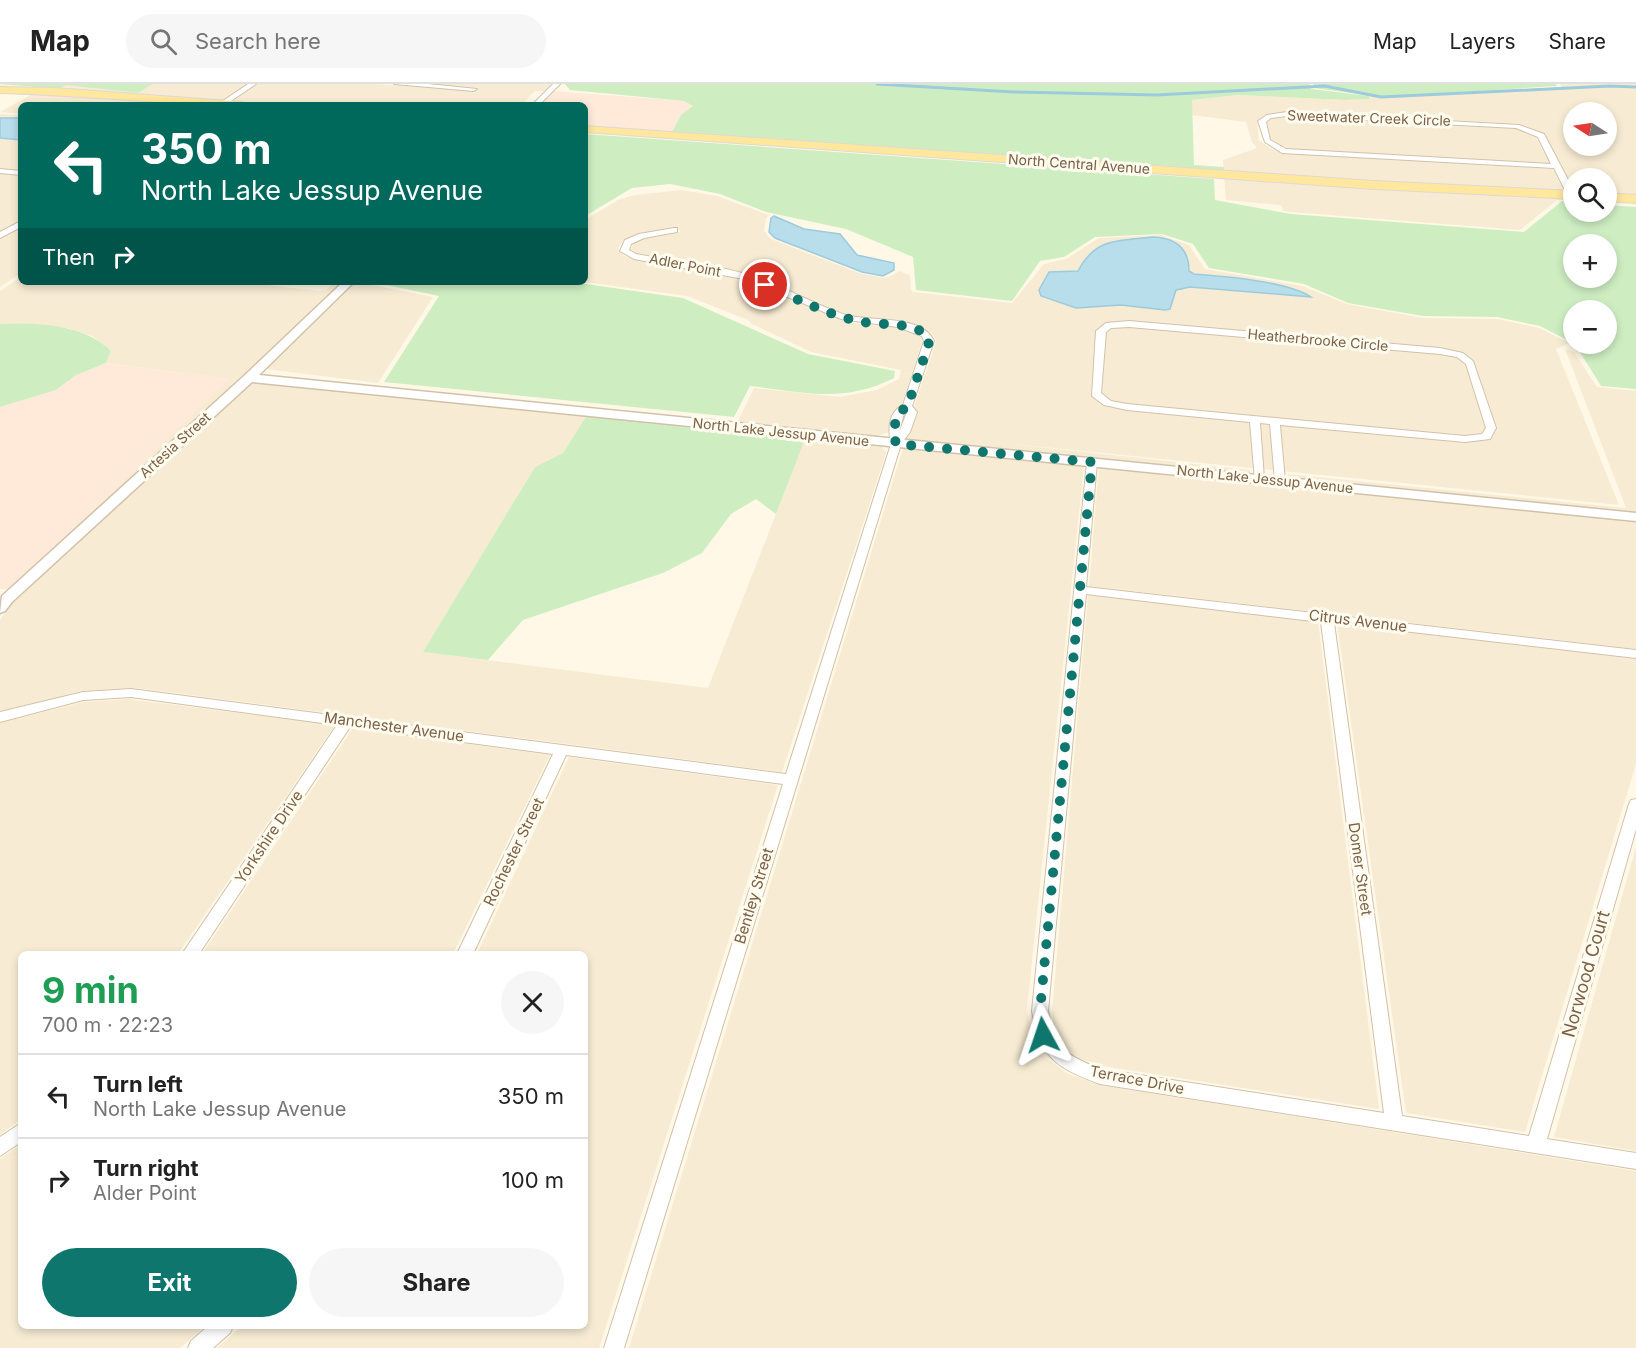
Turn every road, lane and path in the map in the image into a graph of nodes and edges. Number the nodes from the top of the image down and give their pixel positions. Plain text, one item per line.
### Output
1 (253, 84) edge
2 (397, 84) edge
3 (557, 84) edge
4 (474, 89) dead end
5 (0, 90) edge
6 (186, 102) edge
7 (226, 102) edge
8 (538, 102) edge
9 (588, 129) edge
10 (1556, 165) junction
11 (0, 171) edge
12 (18, 173) edge
13 (1563, 178) edge
14 (1563, 195) edge
15 (1617, 198) edge
16 (1636, 200) edge
17 (18, 225) edge
18 (674, 230) dead end
19 (0, 236) edge
20 (347, 285) edge
21 (249, 378) junction
22 (1255, 419) junction
23 (1275, 421) junction
24 (896, 444) junction
25 (1257, 445) junction
26 (1277, 447) junction
27 (1092, 462) junction
28 (1259, 478) junction
29 (1280, 481) junction
30 (1636, 517) edge
31 (1080, 590) junction
32 (2, 601) edge
33 (1327, 617) junction
34 (1636, 654) edge
35 (0, 717) edge
36 (347, 721) junction
37 (562, 750) junction
38 (790, 780) junction
39 (1636, 804) edge
40 (192, 951) edge
41 (466, 951) edge
42 (1394, 1121) junction
43 (18, 1133) edge
44 (1536, 1144) junction
45 (0, 1148) edge
46 (1636, 1161) edge
47 (220, 1329) edge
48 (198, 1348) edge
49 (614, 1348) edge

1 - 7 street
2 - 4 street
3 - 8 street
5 - 6 main road
9 - 14 main road, North Central Avenue
10 - 10 street, Sweetwater Creek Circle
10 - 13 street, Sweetwater Creek Circle
11 - 12 street
15 - 16 main road
17 - 19 street
18 - 24 street, Adler Point
20 - 21 street, Artesia Street
21 - 24 street, North Lake Jessup Avenue
21 - 32 street, Artesia Street
22 - 23 street, Heatherbrooke Circle
22 - 23 street, Heatherbrooke Circle
22 - 25 street
23 - 26 street
24 - 27 street, North Lake Jessup Avenue
24 - 38 street, Bentley Street
25 - 26 street
25 - 28 street
26 - 29 street
27 - 28 street, North Lake Jessup Avenue
27 - 31 street, Terrace Drive
28 - 29 street, North Lake Jessup Avenue
29 - 30 street, North Lake Jessup Avenue
31 - 33 street, Citrus Avenue
31 - 42 street, Terrace Drive
33 - 34 street, Citrus Avenue
33 - 42 street, Domer Street
35 - 36 street, Manchester Avenue
36 - 37 street, Manchester Avenue
36 - 40 street, Yorkshire Drive
37 - 38 street, Manchester Avenue
37 - 41 street, Rochester Street
38 - 49 street, Bentley Street
39 - 44 street, Norwood Court
42 - 44 street, Terrace Drive
43 - 45 street
44 - 46 street, Terrace Drive
47 - 48 street

